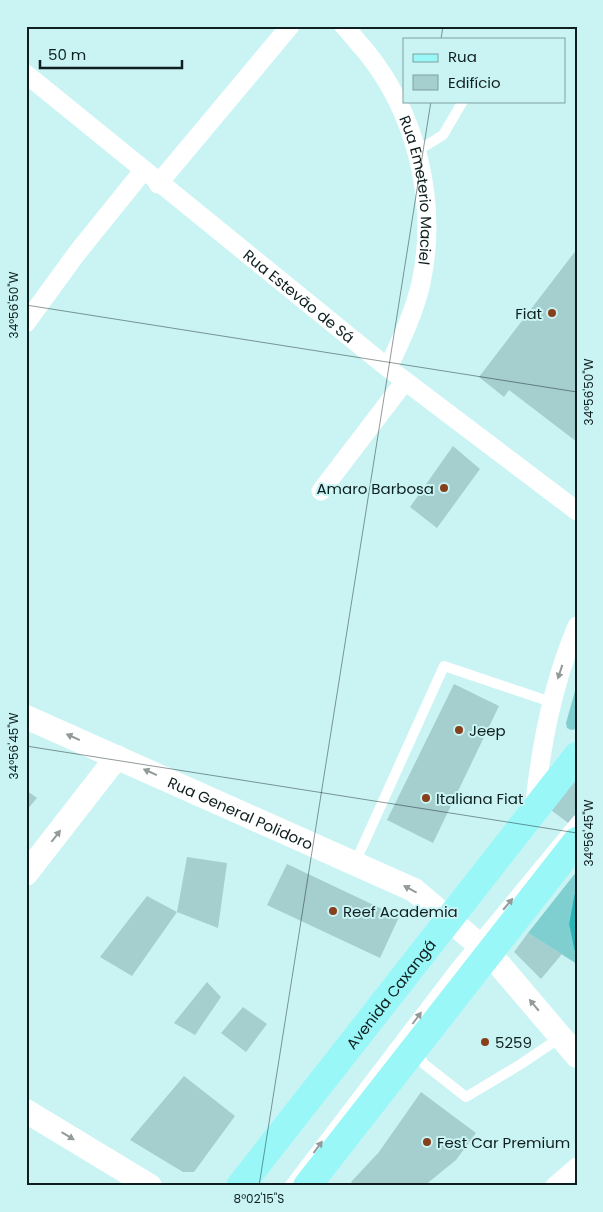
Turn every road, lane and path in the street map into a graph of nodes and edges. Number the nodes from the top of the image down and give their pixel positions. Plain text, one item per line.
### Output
1 (290, 26) edge
2 (344, 26) edge
3 (26, 74) edge
4 (463, 102) edge
5 (416, 151) junction
6 (143, 171) junction
7 (158, 184) junction
8 (26, 323) edge
9 (388, 368) junction
10 (405, 381) junction
11 (321, 491) dead end
12 (577, 511) edge
13 (577, 626) edge
14 (551, 702) junction
15 (26, 716) edge
16 (577, 756) edge
17 (117, 757) junction
18 (577, 772) edge
19 (534, 811) junction
20 (577, 820) edge
21 (577, 841) edge
22 (355, 864) junction
23 (26, 874) edge
24 (453, 921) junction
25 (483, 948) junction
26 (560, 1037) junction
27 (415, 1048) junction
28 (577, 1056) edge
29 (26, 1111) edge
30 (297, 1132) dead end
31 (577, 1167) edge
32 (150, 1186) edge
33 (240, 1186) edge
34 (289, 1186) edge
35 (307, 1186) edge
36 (555, 1186) edge

1 - 7 street
2 - 5 street, Rua Emeterio Maciel
3 - 6 street, Rua Estevão de Sá
4 - 5 lane
5 - 9 street, Rua Emeterio Maciel
6 - 7 street, Rua Estevão de Sá
6 - 8 street
7 - 9 street, Rua Estevão de Sá
9 - 10 street, Rua Estevão de Sá
10 - 11 street
10 - 12 street, Rua Estevão de Sá
13 -> 14 street
14 - 19 street
14 - 22 lane
17 -> 15 street, Rua General Polidoro
16 - 19 main road, Avenida Caxangá
22 -> 17 street, Rua General Polidoro
23 -> 17 street
18 - 24 lane
19 - 24 main road, Avenida Caxangá
25 -> 20 lane
21 - 25 main road
24 -> 22 street, Rua General Polidoro
24 - 25 street, Rua General Polidoro
24 - 30 lane
24 - 33 main road, Avenida Caxangá
26 -> 25 street, Rua General Polidoro
25 - 27 main road
34 -> 25 lane
26 - 27 lane
26 - 28 street, Rua General Polidoro
27 - 35 main road
29 -> 32 street
31 - 36 street

